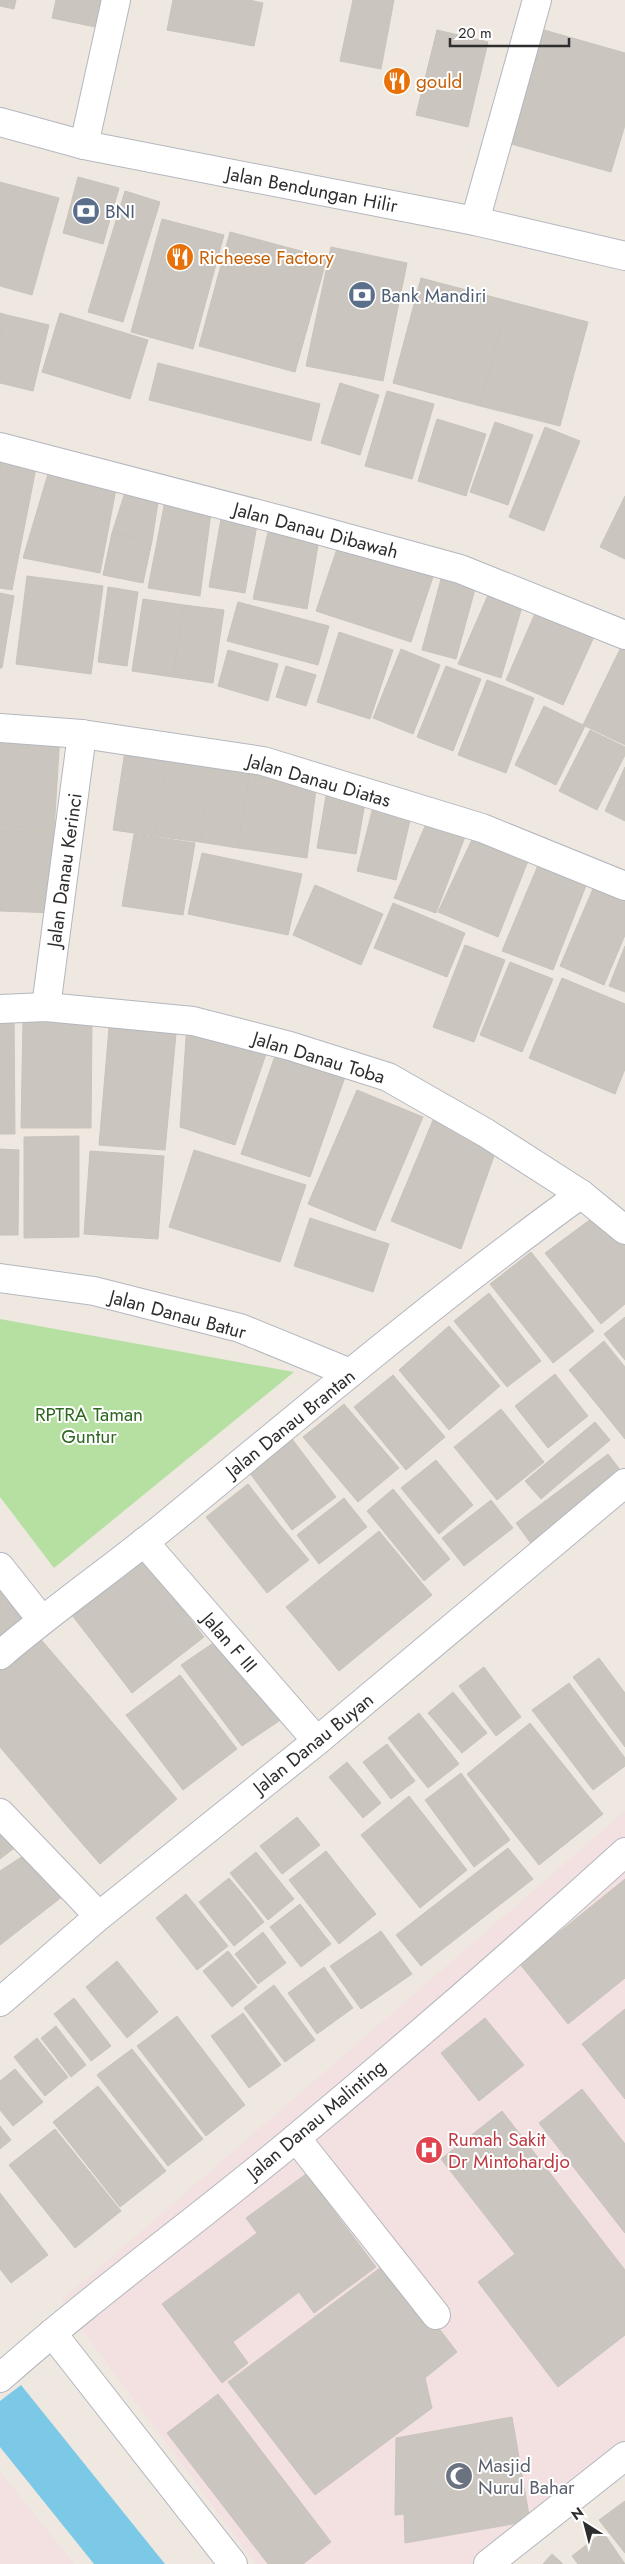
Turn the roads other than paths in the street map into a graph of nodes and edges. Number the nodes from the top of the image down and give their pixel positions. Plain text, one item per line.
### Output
1 (116, 0) edge
2 (534, 11) edge
3 (0, 122) edge
4 (84, 145) junction
5 (475, 221) junction
6 (625, 256) edge
7 (0, 447) edge
8 (625, 635) edge
9 (0, 728) edge
10 (82, 734) junction
11 (625, 886) edge
12 (46, 1007) junction
13 (0, 1009) edge
14 (581, 1194) junction
15 (625, 1230) edge
16 (0, 1278) edge
17 (350, 1373) junction
18 (624, 1485) edge
19 (144, 1542) junction
20 (0, 1567) edge
21 (42, 1619) junction
22 (0, 1655) edge
23 (317, 1741) junction
24 (0, 1812) edge
25 (625, 1852) edge
26 (99, 1916) junction
27 (0, 2002) edge
28 (296, 2138) junction
29 (436, 2315) dead end
30 (52, 2333) junction
31 (5, 2374) edge
32 (625, 2456) edge
33 (233, 2564) edge
34 (488, 2564) edge

1 - 4 street
2 - 5 street
3 - 4 street, Jalan Bendungan Hilir
4 - 5 street, Jalan Bendungan Hilir
5 - 6 street, Jalan Bendungan Hilir
7 - 8 street, Jalan Danau Dibawah
9 - 10 street, Jalan Danau Diatas
10 - 11 street, Jalan Danau Diatas
10 - 12 street, Jalan Danau Kerinci
12 - 13 street, Jalan Danau Toba
12 - 14 street, Jalan Danau Toba
14 - 15 street, Jalan Danau Toba
14 - 17 street, Jalan Danau Brantan
16 - 17 street, Jalan Danau Batur
17 - 19 street, Jalan Danau Brantan
18 - 23 street, Jalan Danau Buyan
19 - 21 street, Jalan Danau Brantan
19 - 23 street, Jalan F III
20 - 21 street
21 - 22 street, Jalan Danau Brantan
23 - 26 street, Jalan Danau Buyan
24 - 26 street
25 - 28 street, Jalan Danau Malinting
26 - 27 street, Jalan Danau Buyan
28 - 29 street
28 - 30 street, Jalan Danau Malinting
30 - 31 street, Jalan Danau Malinting
30 - 33 street
32 - 34 street

